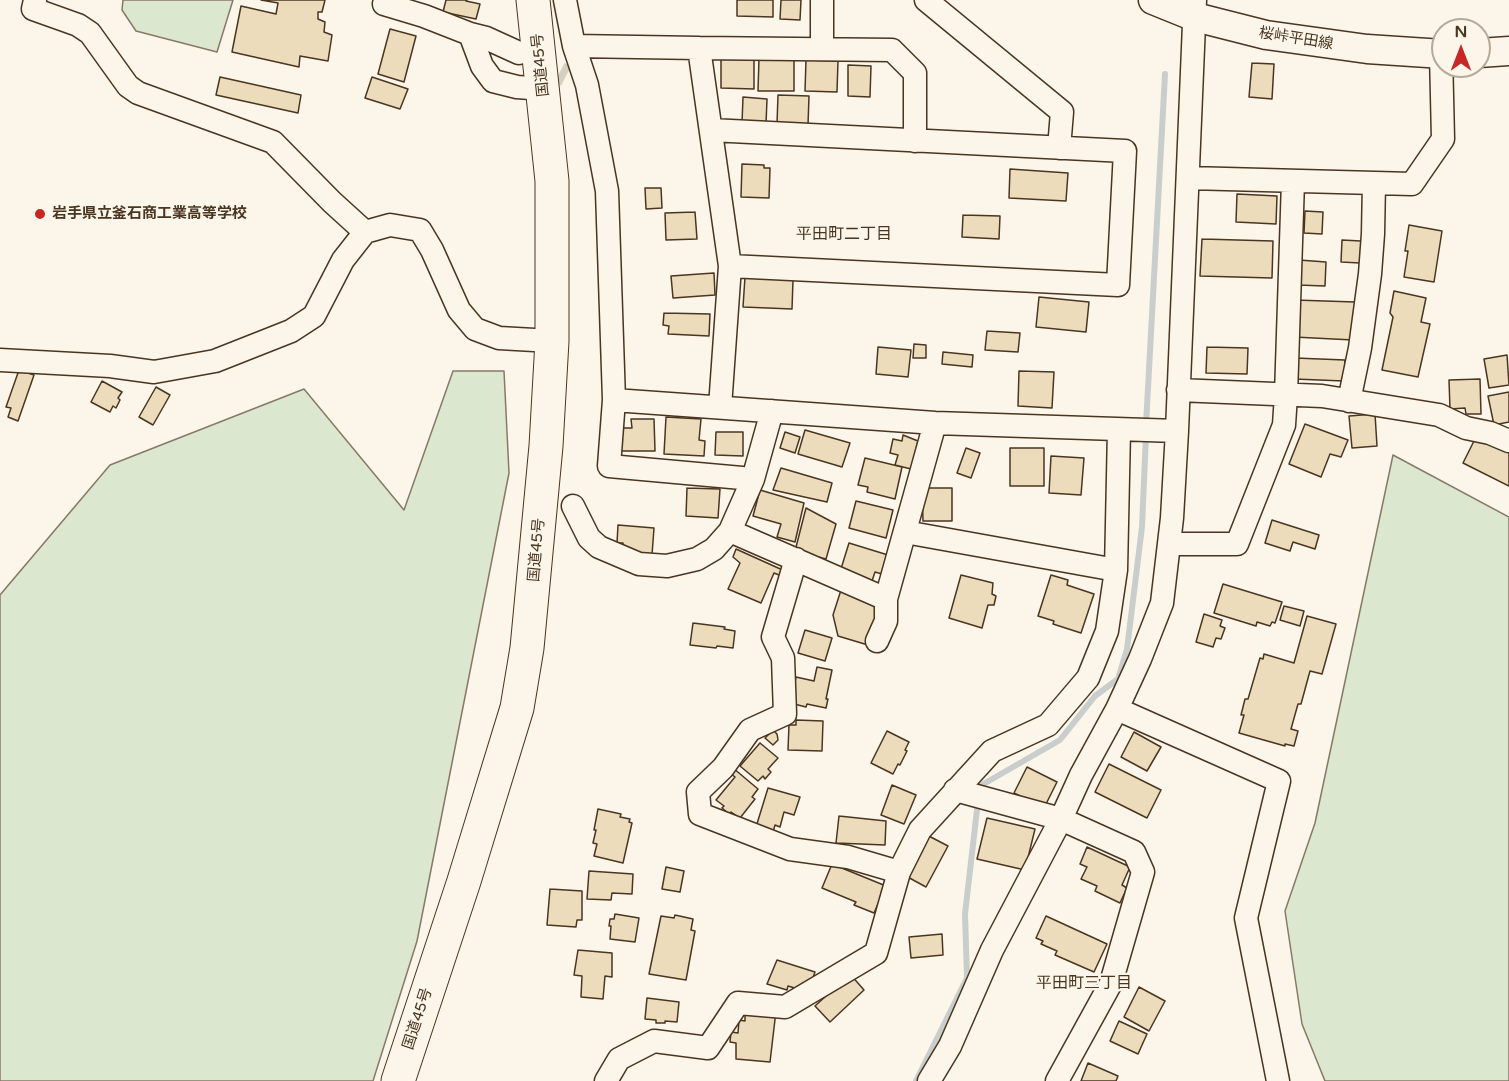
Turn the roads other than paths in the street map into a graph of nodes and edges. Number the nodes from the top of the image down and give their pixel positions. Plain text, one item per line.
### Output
1 (35, 0) edge
2 (533, 0) edge
3 (565, 0) edge
4 (822, 0) edge
5 (926, 0) edge
6 (1153, 0) edge
7 (384, 4) dead end
8 (1195, 8) edge
9 (470, 34) junction
10 (574, 46) junction
11 (699, 48) junction
12 (822, 49) junction
13 (1509, 51) edge
14 (1491, 52) edge
15 (519, 53) tunnel mouth
16 (1431, 53) edge
17 (1442, 78) edge
18 (555, 83) junction
19 (587, 85) junction
20 (711, 130) junction
21 (915, 141) junction
22 (1059, 148) junction
23 (1189, 178) junction
24 (1293, 181) junction
25 (1374, 183) junction
26 (365, 232) junction
27 (729, 266) junction
28 (552, 341) junction
29 (0, 360) edge
30 (1178, 390) junction
31 (1286, 394) junction
32 (614, 400) junction
33 (1349, 401) junction
34 (720, 407) junction
35 (772, 411) junction
36 (935, 423) junction
37 (1148, 431) junction
38 (1509, 441) edge
39 (753, 479) junction
40 (573, 506) dead end
41 (730, 531) junction
42 (905, 532) junction
43 (1169, 544) junction
44 (796, 559) junction
45 (1116, 570) junction
46 (886, 599) junction
47 (877, 641) dead end
48 (1117, 709) junction
49 (970, 794) junction
50 (1061, 819) junction
51 (899, 872) junction
52 (398, 1081) edge
53 (606, 1081) edge
54 (929, 1081) edge
55 (1057, 1081) edge
56 (1278, 1081) edge

1 - 26 street
2 - 18 highway, 国道45号
3 - 10 street
4 - 12 street
5 - 22 street
6 - 8 main road, 桜峠平田線
7 - 9 street
8 - 16 main road, 桜峠平田線
8 - 23 street
9 - 15 street
9 - 18 street
10 - 11 street
10 - 19 street
11 - 12 street
11 - 20 street
12 - 21 street
13 - 14 main road
17 - 25 street
18 - 19 street
18 - 28 highway, 国道45号
19 - 32 street
20 - 21 street
20 - 27 street
21 - 22 street
22 - 27 street
23 - 24 street
23 - 30 street
24 - 25 street
24 - 31 street
25 - 33 street
26 - 28 street
26 - 29 street
27 - 34 street
28 - 52 highway, 国道45号
30 - 31 street
30 - 37 street
31 - 33 street
31 - 43 street
32 - 34 street
32 - 39 street
33 - 38 street
34 - 35 street
35 - 36 street
35 - 39 street
36 - 37 street
36 - 42 street
37 - 43 street
37 - 45 street
39 - 41 street
40 - 41 street
41 - 44 street
42 - 45 street
42 - 46 street
43 - 48 street
44 - 46 street
44 - 51 street
45 - 49 street
46 - 47 street
48 - 50 street
48 - 56 street
49 - 50 street
49 - 51 street
50 - 54 street
50 - 55 street
51 - 53 street

